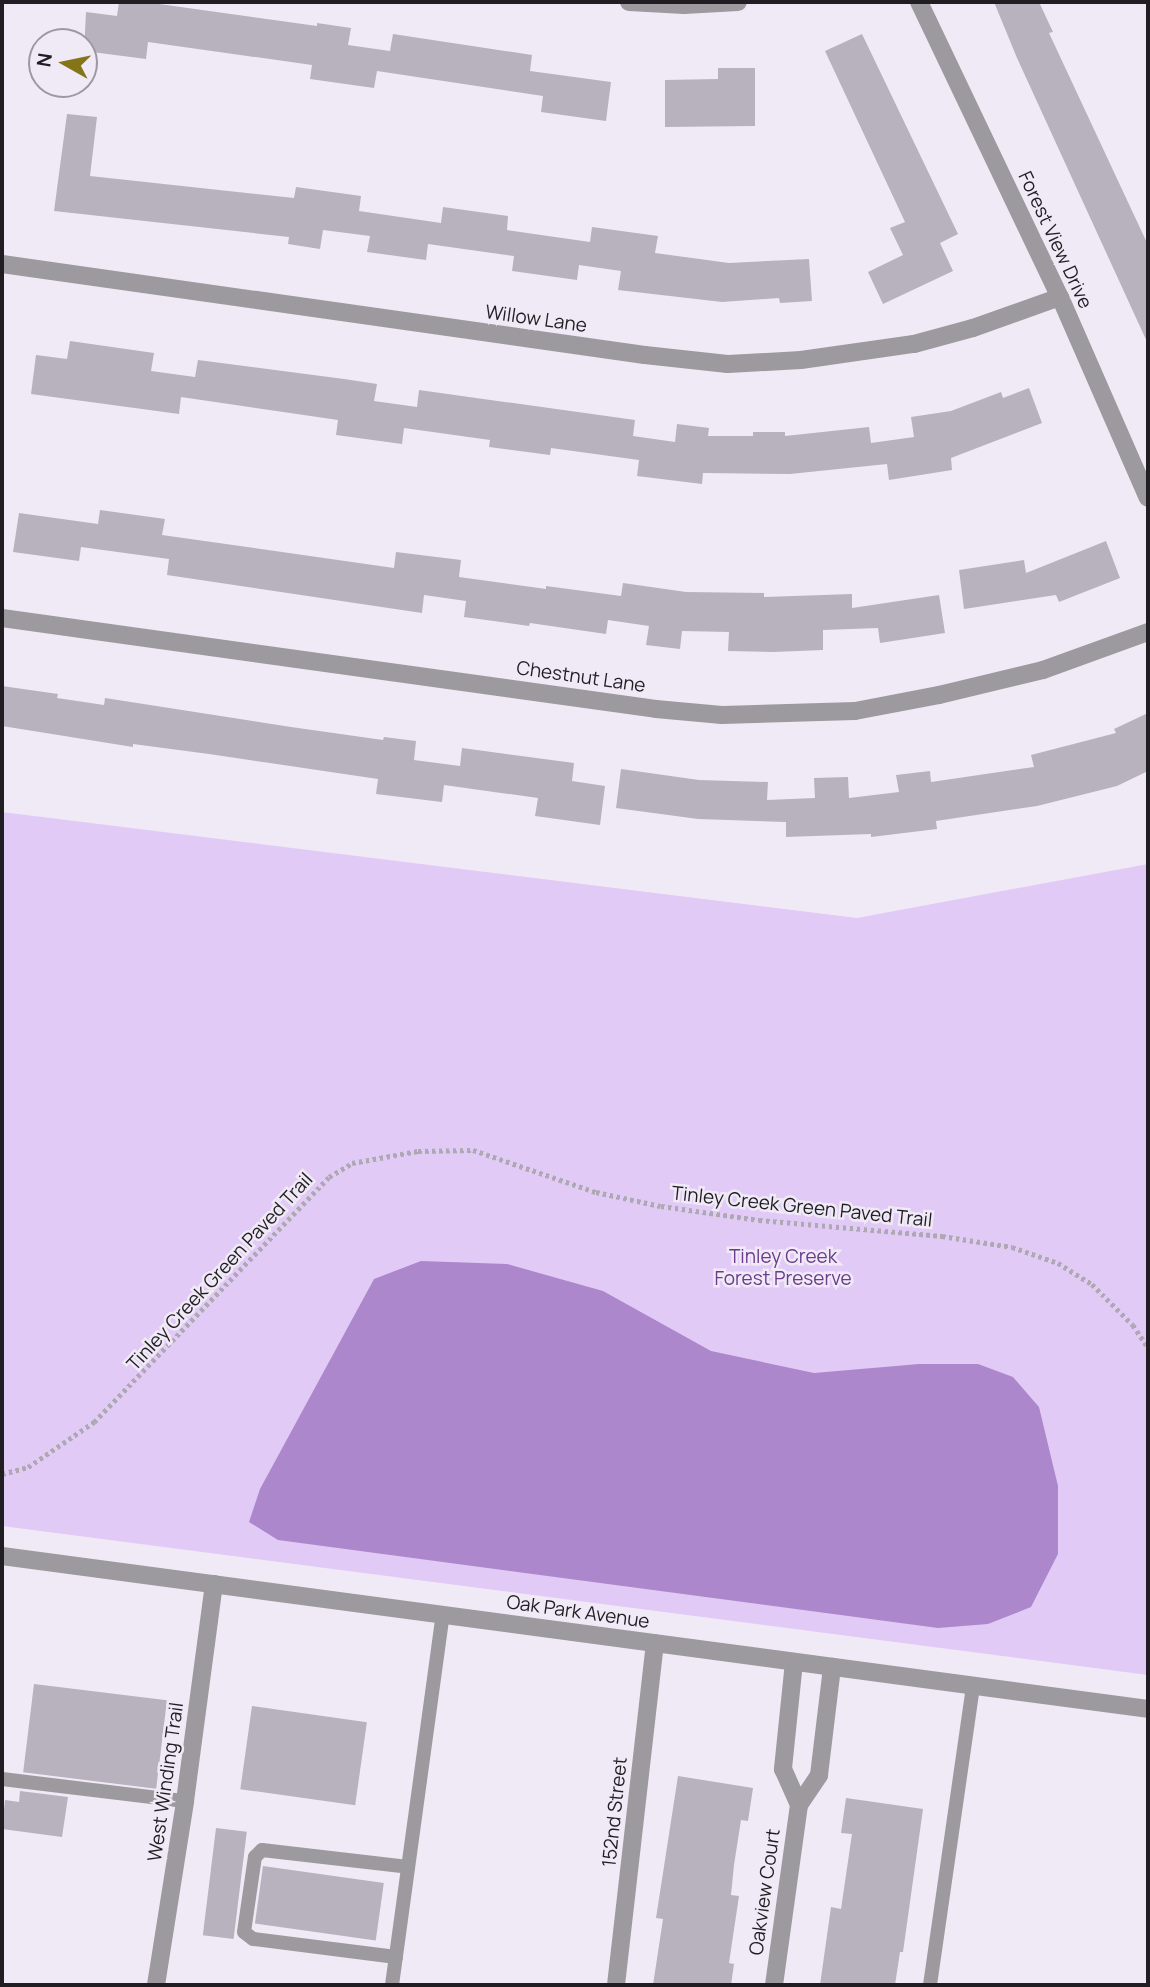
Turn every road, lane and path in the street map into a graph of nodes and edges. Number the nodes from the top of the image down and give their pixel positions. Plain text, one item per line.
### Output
1 (629, 2) edge
2 (738, 2) edge
3 (919, 2) edge
4 (2, 264) edge
5 (1060, 297) junction
6 (1148, 498) edge
7 (2, 618) edge
8 (1148, 632) edge
9 (1148, 1347) edge
10 (2, 1474) edge
11 (2, 1556) edge
12 (214, 1584) junction
13 (443, 1615) junction
14 (655, 1643) junction
15 (794, 1662) junction
16 (832, 1667) junction
17 (973, 1686) junction
18 (1148, 1709) edge
19 (2, 1779) edge
20 (185, 1801) junction
21 (799, 1805) junction
22 (408, 1867) junction
23 (396, 1957) junction
24 (156, 1985) edge
25 (392, 1985) edge
26 (615, 1985) edge
27 (774, 1985) edge
28 (930, 1985) edge

1 - 2 street
3 - 5 street, Forest View Drive
4 - 5 street, Willow Lane
5 - 6 street, Forest View Drive
7 - 8 street, Chestnut Lane
9 - 10 path, Tinley Creek Green Paved Trail
11 - 12 street, Oak Park Avenue
12 - 13 street, Oak Park Avenue
12 - 20 street, West Winding Trail
13 - 14 street, Oak Park Avenue
13 - 22 lane
14 - 15 street, Oak Park Avenue
14 - 26 street, 152nd Street
15 - 16 street, Oak Park Avenue
15 - 21 street, Oakview Court
16 - 17 street, Oak Park Avenue
16 - 21 street, Oakview Court
17 - 18 street, Oak Park Avenue
17 - 28 lane
19 - 20 lane
20 - 24 street, West Winding Trail
21 - 27 street, Oakview Court
22 - 23 lane
22 - 23 lane
23 - 25 lane

